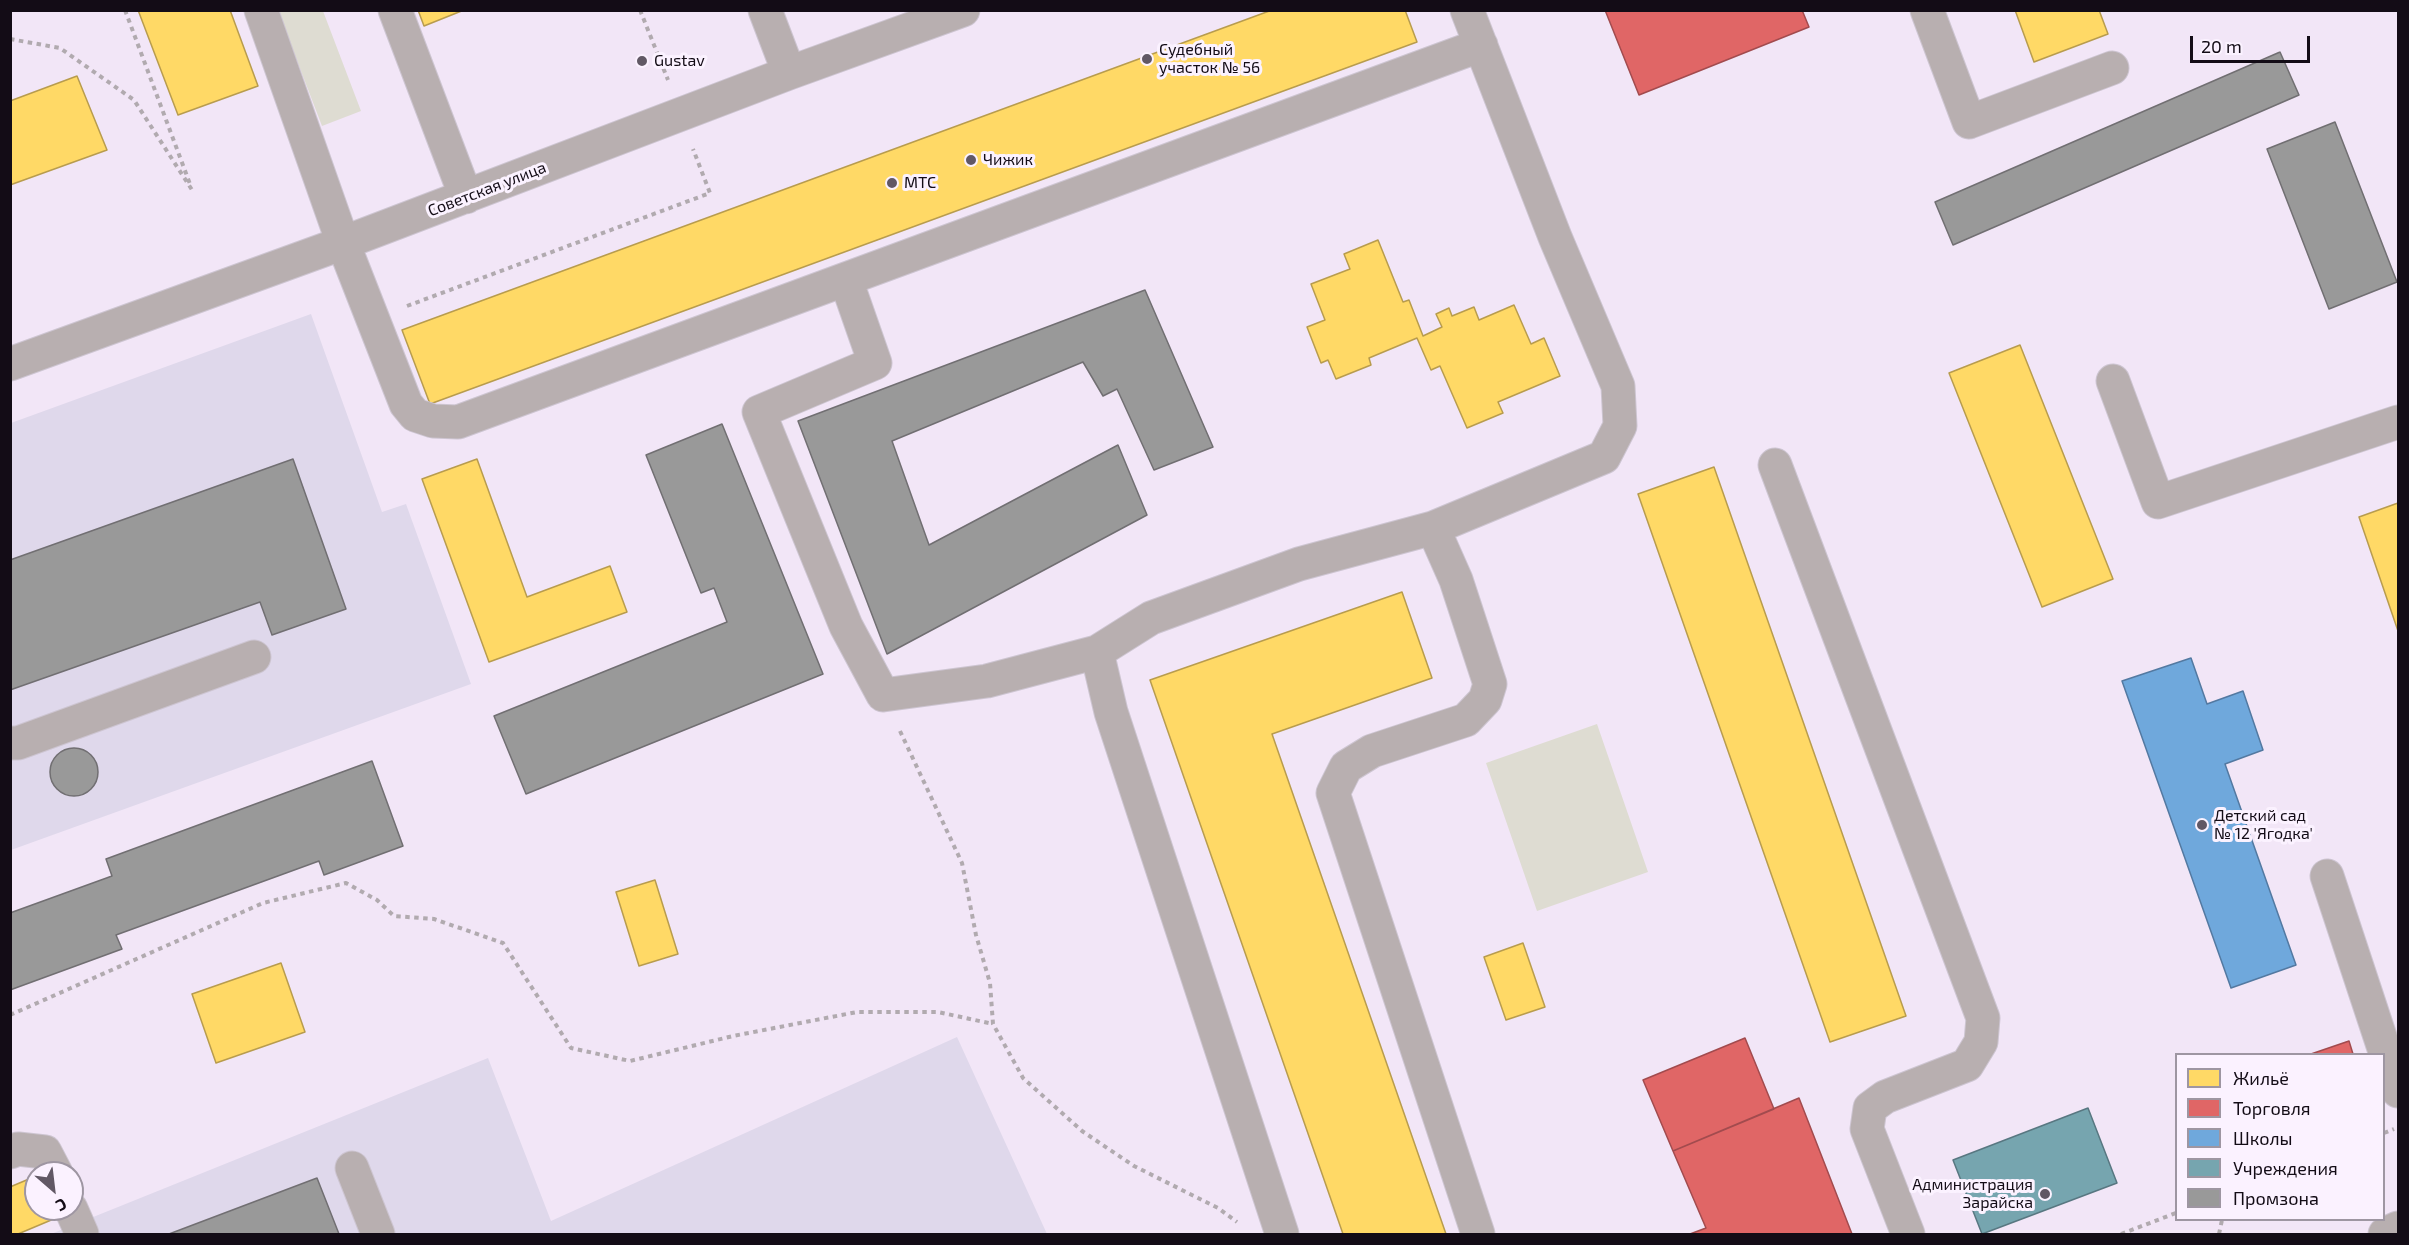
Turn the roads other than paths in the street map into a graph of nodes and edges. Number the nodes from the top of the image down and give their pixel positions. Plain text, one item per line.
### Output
1 (261, 10) edge
2 (395, 10) edge
3 (765, 10) edge
4 (963, 10) edge
5 (1467, 10) edge
6 (1927, 10) edge
7 (1481, 45) junction
8 (2112, 68) dead end
9 (789, 73) junction
10 (466, 197) junction
11 (343, 243) junction
12 (846, 280) junction
13 (10, 364) edge
14 (2114, 381) dead end
15 (2398, 422) edge
16 (1775, 465) dead end
17 (1433, 528) junction
18 (1097, 652) junction
19 (254, 657) dead end
20 (10, 743) edge
21 (2327, 876) dead end
22 (2398, 1091) edge
23 (10, 1152) edge
24 (50, 1161) edge
25 (352, 1168) dead end
26 (2398, 1228) edge
27 (378, 1234) edge
28 (1282, 1234) edge
29 (1478, 1234) edge
30 (1908, 1234) edge
31 (2385, 1234) edge

1 - 11 street
2 - 10 street
3 - 9 street
4 - 9 street, Советская улица
5 - 7 street
6 - 8 street
7 - 12 street
7 - 17 street
9 - 10 street, Советская улица
10 - 11 street, Советская улица
11 - 12 street
11 - 13 street, Советская улица
12 - 18 street
14 - 15 street
16 - 30 street
17 - 18 street
17 - 29 street
18 - 28 street
19 - 20 street
21 - 22 street
23 - 24 street
25 - 27 street
26 - 31 street

